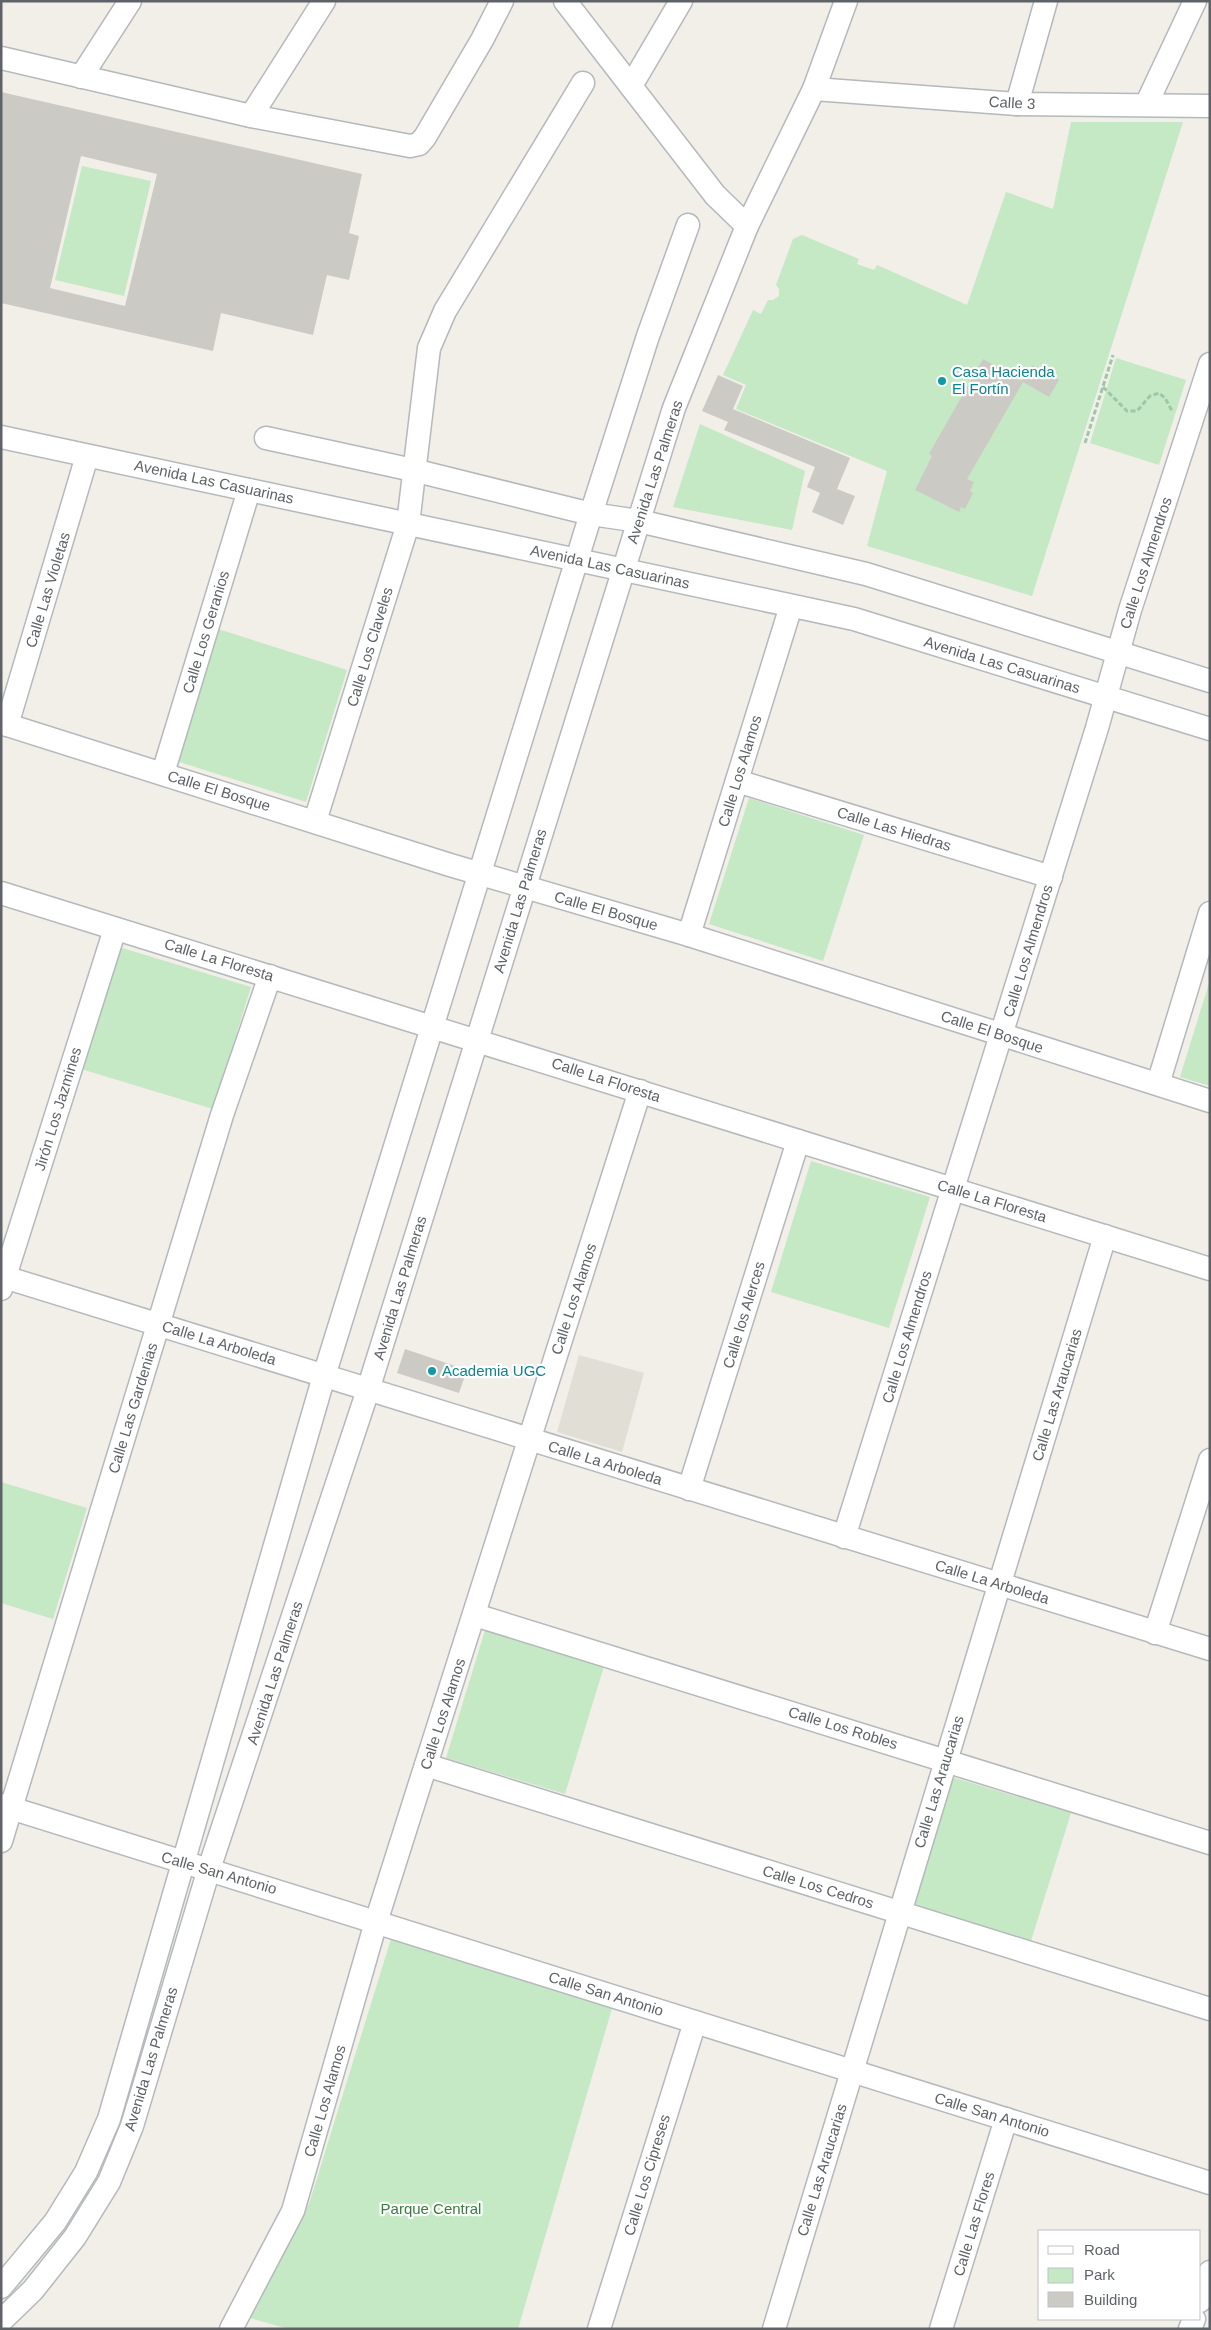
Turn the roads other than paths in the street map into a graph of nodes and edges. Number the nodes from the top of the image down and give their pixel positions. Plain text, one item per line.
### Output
1 (130, 1) edge
2 (324, 1) edge
3 (502, 1) edge
4 (565, 1) edge
5 (680, 1) edge
6 (846, 1) edge
7 (1046, 1) edge
8 (1195, 1) edge
9 (1, 58) edge
10 (81, 77) junction
11 (583, 83) dead end
12 (631, 86) junction
13 (814, 90) junction
14 (1017, 104) junction
15 (1146, 105) junction
16 (1210, 106) edge
17 (251, 116) junction
18 (688, 225) dead end
19 (747, 226) junction
20 (1210, 364) edge
21 (1, 437) edge
22 (266, 438) dead end
23 (88, 456) junction
24 (413, 470) junction
25 (249, 490) junction
26 (591, 514) junction
27 (638, 521) junction
28 (408, 524) junction
29 (578, 560) junction
30 (623, 570) junction
31 (791, 606) junction
32 (1118, 652) junction
33 (1210, 681) edge
34 (1105, 697) junction
35 (4, 724) edge
36 (1210, 729) edge
37 (163, 774) junction
38 (737, 781) junction
39 (315, 821) junction
40 (480, 873) junction
41 (1051, 877) junction
42 (525, 887) junction
43 (1, 893) edge
44 (1210, 912) edge
45 (115, 929) junction
46 (689, 935) junction
47 (270, 976) junction
48 (433, 1027) junction
49 (1001, 1035) junction
50 (477, 1040) junction
51 (1158, 1084) junction
52 (640, 1091) junction
53 (1210, 1101) edge
54 (798, 1140) junction
55 (953, 1189) junction
56 (1105, 1236) junction
57 (1210, 1269) edge
58 (2, 1281) edge
59 (159, 1325) junction
60 (324, 1376) junction
61 (368, 1390) junction
62 (529, 1439) junction
63 (1210, 1460) edge
64 (689, 1489) junction
65 (844, 1537) junction
66 (1000, 1584) junction
67 (476, 1615) junction
68 (1155, 1633) junction
69 (1210, 1650) edge
70 (946, 1760) junction
71 (426, 1765) junction
72 (6, 1807) edge
73 (1, 1842) edge
74 (1210, 1843) edge
75 (183, 1862) junction
76 (210, 1870) junction
77 (900, 1913) junction
78 (376, 1922) junction
79 (1210, 2010) edge
80 (695, 2022) junction
81 (852, 2071) junction
82 (1006, 2119) junction
83 (1210, 2183) edge
84 (1210, 2272) edge
85 (1, 2287) edge
86 (1201, 2298) edge
87 (1, 2321) edge
88 (233, 2328) edge
89 (599, 2329) edge
90 (774, 2329) edge
91 (941, 2329) edge

1 - 10 street
2 - 17 street
3 - 17 street
4 - 12 street
5 - 12 street
6 - 13 street, Avenida Las Palmeras
7 - 14 street
8 - 15 street
9 - 10 street
10 - 17 street
11 - 24 street, Calle Los Claveles
12 - 19 street
13 - 14 street, Calle 3
13 - 19 street, Avenida Las Palmeras
14 - 15 street, Calle 3
15 - 16 street, Calle 3
18 - 26 street, Avenida Las Palmeras
19 - 27 street, Avenida Las Palmeras
20 - 32 street, Calle Los Almendros
21 - 23 street, Avenida Las Casuarinas
22 - 24 street
23 - 25 street, Avenida Las Casuarinas
23 - 35 street, Calle Las Violetas
24 - 26 street
24 - 28 street, Calle Los Claveles
25 - 28 street, Avenida Las Casuarinas
25 - 37 street, Calle Los Geranios
26 - 27 street
26 - 29 street, Avenida Las Palmeras
27 - 30 street, Avenida Las Palmeras
27 - 32 street
28 - 29 street, Avenida Las Casuarinas
28 - 39 street, Calle Los Claveles
29 - 30 street, Avenida Las Casuarinas
29 - 40 street, Avenida Las Palmeras
30 - 31 street, Avenida Las Casuarinas
30 - 42 street, Avenida Las Palmeras
31 - 34 street, Avenida Las Casuarinas
31 - 38 street, Calle Los Alamos
32 - 33 street
32 - 34 street, Calle Los Almendros
34 - 36 street, Avenida Las Casuarinas
34 - 41 street, Calle Los Almendros
35 - 37 street, Calle El Bosque
37 - 39 street, Calle El Bosque
38 - 41 street, Calle Las Hiedras
38 - 46 street, Calle Los Alamos
39 - 40 street, Calle El Bosque
40 - 42 street, Calle El Bosque
40 - 48 street, Avenida Las Palmeras
41 - 49 street, Calle Los Almendros
42 - 46 street, Calle El Bosque
42 - 50 street, Avenida Las Palmeras
43 - 45 street, Calle La Floresta
44 - 51 street
45 - 47 street, Calle La Floresta
45 - 58 street, Jirón Los Jazmines
46 - 49 street, Calle El Bosque
47 - 48 street, Calle La Floresta
47 - 59 street, Calle Las Gardenias
48 - 50 street, Calle La Floresta
48 - 60 street, Avenida Las Palmeras
49 - 51 street, Calle El Bosque
49 - 55 street, Calle Los Almendros
50 - 52 street, Calle La Floresta
50 - 61 street, Avenida Las Palmeras
51 - 53 street, Calle El Bosque
52 - 54 street, Calle La Floresta
52 - 62 street, Calle Los Alamos
54 - 55 street, Calle La Floresta
54 - 64 street, Calle los Alerces
55 - 56 street, Calle La Floresta
55 - 65 street, Calle Los Almendros
56 - 57 street, Calle La Floresta
56 - 66 street, Calle Las Araucarias
58 - 59 street, Calle La Arboleda
59 - 60 street, Calle La Arboleda
59 - 72 street, Calle Las Gardenias
60 - 61 street, Calle La Arboleda
60 - 75 street, Avenida Las Palmeras
61 - 62 street, Calle La Arboleda
61 - 76 street, Avenida Las Palmeras
62 - 64 street, Calle La Arboleda
62 - 67 street, Calle Los Alamos
63 - 68 street
64 - 65 street, Calle La Arboleda
65 - 66 street, Calle La Arboleda
66 - 68 street, Calle La Arboleda
66 - 70 street, Calle Las Araucarias
67 - 70 street, Calle Los Robles
67 - 71 street, Calle Los Alamos
68 - 69 street, Calle La Arboleda
70 - 74 street, Calle Los Robles
70 - 77 street, Calle Las Araucarias
71 - 77 street, Calle Los Cedros
71 - 78 street, Calle Los Alamos
72 - 73 street, Calle Las Gardenias
72 - 75 street, Calle San Antonio
75 - 76 street, Calle San Antonio
75 - 85 street, Avenida Las Palmeras
76 - 78 street, Calle San Antonio
76 - 87 street, Avenida Las Palmeras
77 - 79 street, Calle Los Cedros
77 - 81 street, Calle Las Araucarias
78 - 80 street, Calle San Antonio
78 - 88 street, Calle Los Alamos
80 - 81 street, Calle San Antonio
80 - 89 street, Calle Los Cipreses
81 - 82 street, Calle San Antonio
81 - 90 street, Calle Las Araucarias
82 - 83 street, Calle San Antonio
82 - 91 street, Calle Las Flores
84 - 86 street

